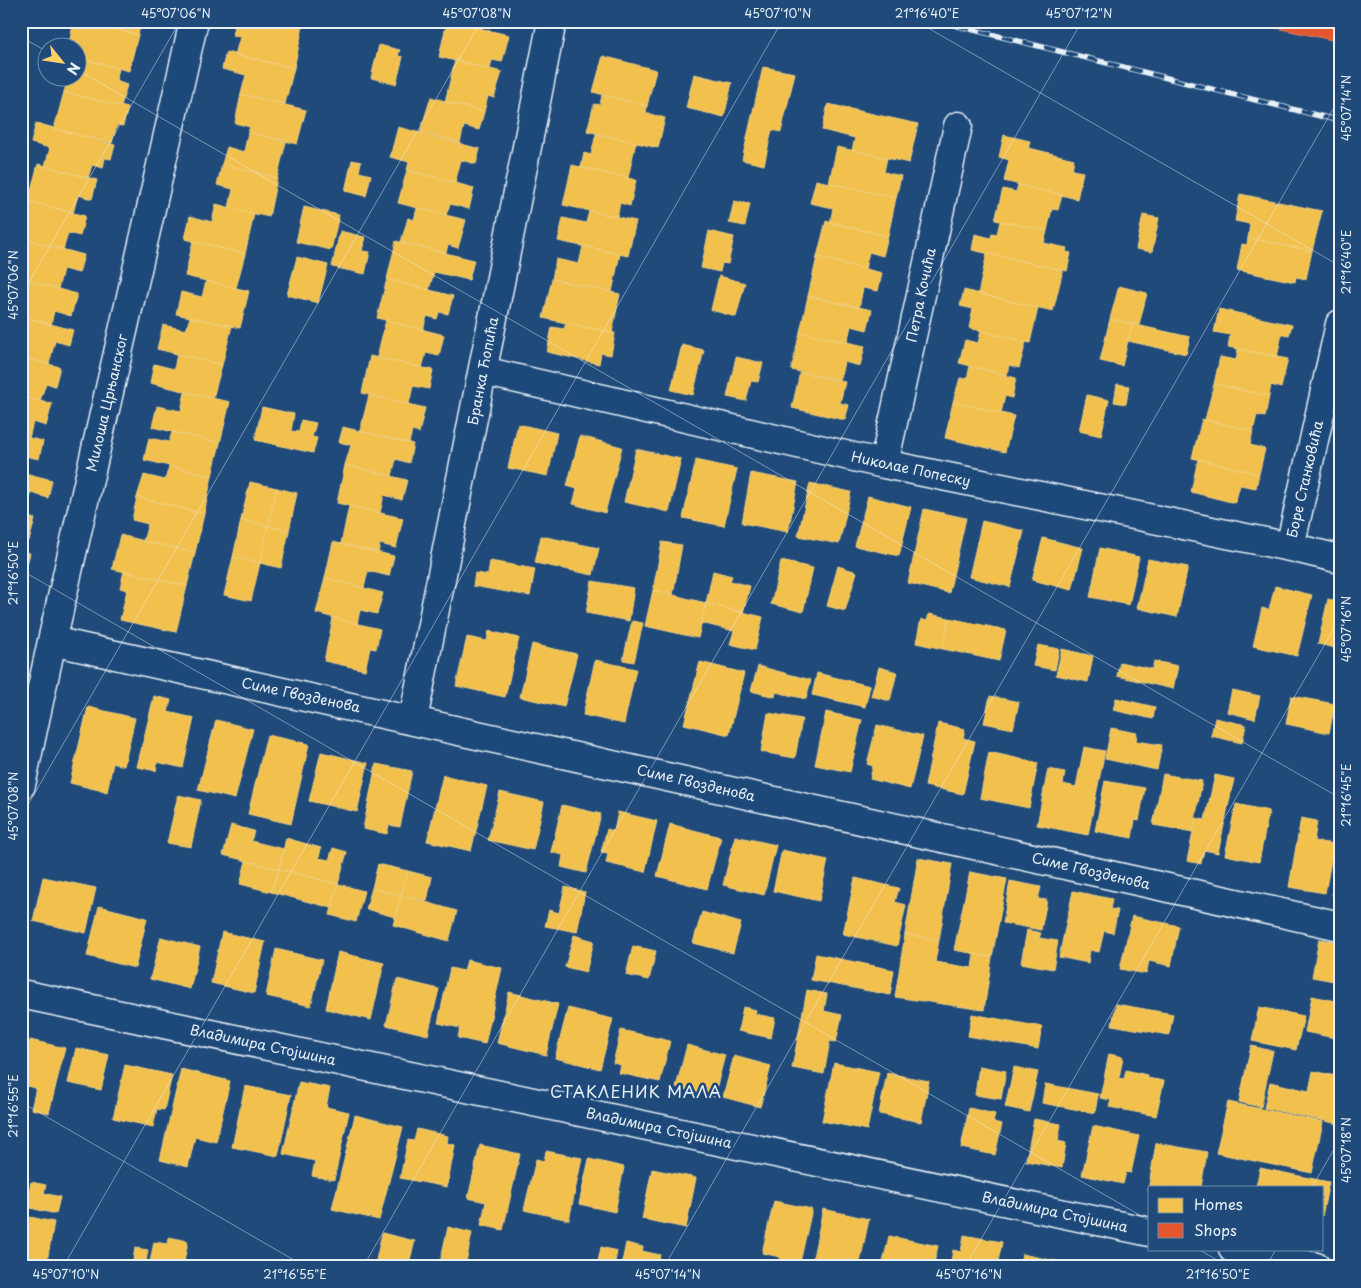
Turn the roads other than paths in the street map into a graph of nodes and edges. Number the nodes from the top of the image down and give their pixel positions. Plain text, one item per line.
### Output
1 (194, 21) edge
2 (552, 21) edge
3 (958, 126) dead end
4 (1340, 324) edge
5 (483, 371) junction
6 (884, 464) junction
7 (1290, 547) junction
8 (1340, 559) edge
9 (52, 641) junction
10 (413, 720) junction
11 (21, 784) edge
12 (1340, 926) edge
13 (21, 994) edge
14 (1148, 1232) edge
15 (1238, 1250) edge
16 (1316, 1267) edge

1 - 9 street, Милоша Црњанског
2 - 5 street, Бранка Ћопића
3 - 6 street, Петра Кочића
4 - 7 street, Боре Станковића
5 - 6 street, Николае Попеску
5 - 10 street, Бранка Ћопића
6 - 7 street, Николае Попеску
7 - 8 street, Николае Попеску
9 - 10 street, Симе Гвозденова
9 - 11 street, Милоша Црњанског
10 - 12 street, Симе Гвозденова
13 - 14 street, Владимира Стојшина
15 - 16 street

